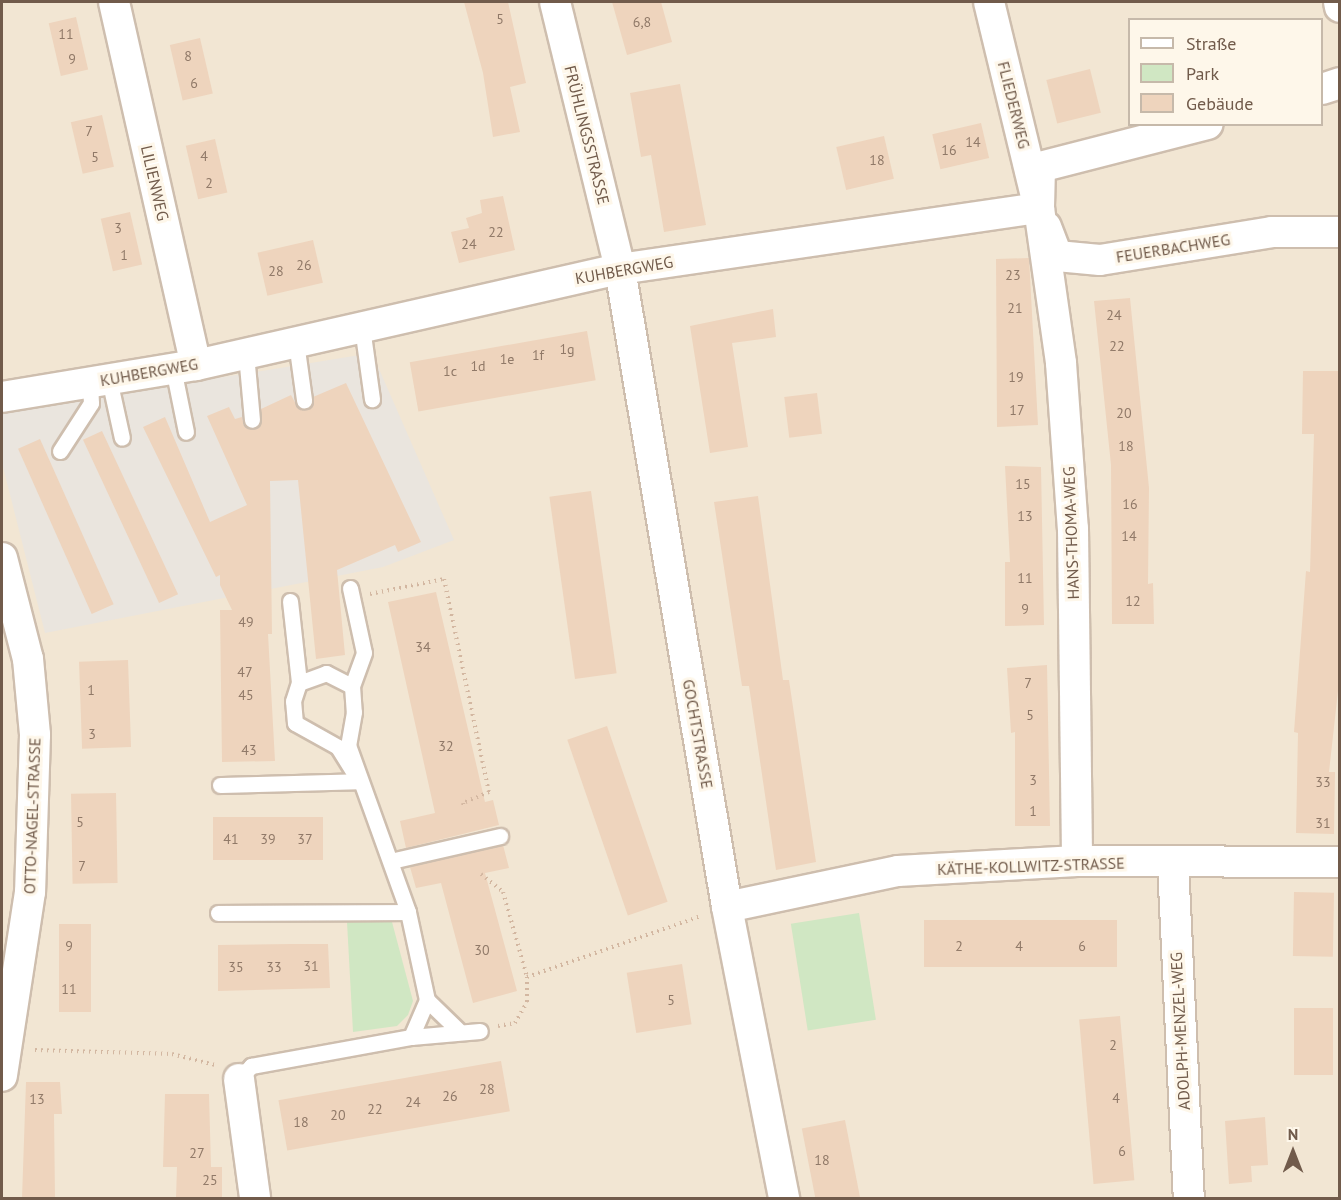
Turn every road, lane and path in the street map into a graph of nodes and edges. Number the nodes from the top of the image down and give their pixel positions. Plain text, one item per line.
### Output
1 (114, 2) edge
2 (555, 2) edge
3 (989, 2) edge
4 (1339, 2) edge
5 (1340, 7) edge
6 (1340, 83) edge
7 (1323, 89) edge
8 (1200, 126) edge
9 (1039, 208) junction
10 (1340, 232) edge
11 (620, 269) junction
12 (362, 327) junction
13 (296, 342) junction
14 (246, 354) junction
15 (185, 367) junction
16 (99, 381) junction
17 (2, 397) edge
18 (372, 399) dead end
19 (304, 400) dead end
20 (252, 420) dead end
21 (186, 432) dead end
22 (122, 438) dead end
23 (60, 451) dead end
24 (2, 558) edge
25 (351, 593) joint
26 (290, 600) dead end
27 (299, 683) junction
28 (352, 686) junction
29 (359, 781) junction
30 (220, 785) dead end
31 (464, 807) dead end
32 (500, 836) dead end
33 (391, 861) junction
34 (1077, 861) junction
35 (1340, 862) edge
36 (1173, 863) junction
37 (481, 874) dead end
38 (727, 907) junction
39 (408, 912) junction
40 (218, 913) dead end
41 (527, 977) junction
42 (427, 1000) junction
43 (458, 1030) junction
44 (480, 1031) joint
45 (411, 1037) junction
46 (4, 1062) edge
47 (239, 1079) junction
48 (255, 1198) edge
49 (784, 1198) edge
50 (1189, 1198) edge

1 - 15 street, LILIENWEG
2 - 11 street, FRÜHLINGSSTRASSE
3 - 9 street, FLIEDERWEG
4 - 5 street
6 - 7 street
8 - 9 street
9 - 10 street, FEUERBACHWEG
9 - 11 street, KUHBERGWEG
9 - 34 street, HANS-THOMA-WEG
11 - 12 street, KUHBERGWEG
11 - 38 street, GOCHTSTRASSE
12 - 13 street, KUHBERGWEG
12 - 18 lane
13 - 14 street, KUHBERGWEG
13 - 19 lane
14 - 15 street, KUHBERGWEG
14 - 20 lane
15 - 16 street, KUHBERGWEG
15 - 21 lane
16 - 17 street, KUHBERGWEG
16 - 22 lane
16 - 23 lane
24 - 46 street, OTTO-NAGEL-STRASSE
25 - 28 lane
25 - 31 path
26 - 27 lane
27 - 28 lane
27 - 29 lane
28 - 29 lane
29 - 30 lane
29 - 33 lane
32 - 33 lane
33 - 39 lane
34 - 36 street, KÄTHE-KOLLWITZ-STRASSE
34 - 38 street, KÄTHE-KOLLWITZ-STRASSE
35 - 36 street, KÄTHE-KOLLWITZ-STRASSE
36 - 50 street, ADOLPH-MENZEL-WEG
37 - 41 path
38 - 41 path
38 - 49 street, GOCHTSTRASSE
39 - 40 lane
39 - 42 lane
41 - 44 path
42 - 43 lane
42 - 45 lane
43 - 44 lane
43 - 45 lane
45 - 47 lane
46 - 47 path
47 - 48 street

